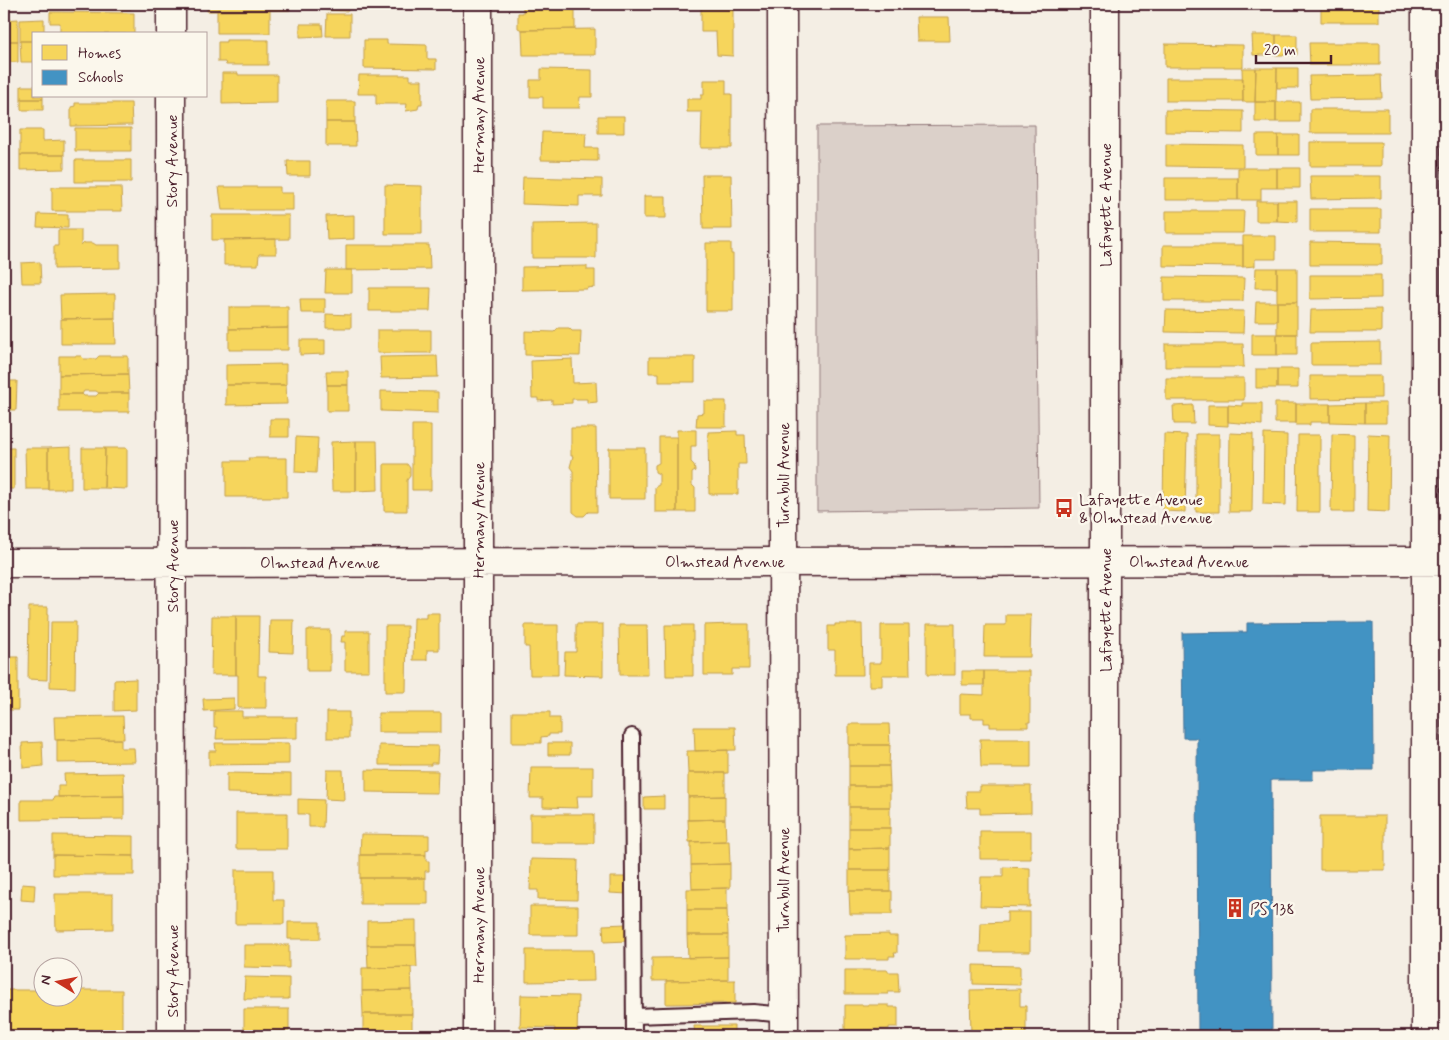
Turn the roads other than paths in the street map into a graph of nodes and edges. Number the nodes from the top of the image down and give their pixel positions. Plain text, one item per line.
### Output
1 (171, 4) edge
2 (478, 4) edge
3 (782, 4) edge
4 (1105, 4) edge
5 (1426, 4) edge
6 (171, 32) edge
7 (171, 98) edge
8 (783, 561) junction
9 (1436, 561) edge
10 (4, 562) edge
11 (172, 562) junction
12 (478, 562) junction
13 (1105, 562) junction
14 (632, 736) dead end
15 (634, 1016) junction
16 (784, 1026) edge
17 (172, 1036) edge
18 (478, 1036) edge
19 (634, 1036) edge
20 (1105, 1036) edge
21 (1426, 1036) edge

1 - 6 street
2 - 12 street, Hermany Avenue
3 - 8 street, Turnbull Avenue
4 - 13 street, Lafayette Avenue
5 - 9 street
7 - 11 street, Story Avenue
8 - 12 street, Olmstead Avenue
8 - 13 street, Olmstead Avenue
8 - 16 street, Turnbull Avenue
9 - 13 street, Olmstead Avenue
9 - 21 street
10 - 11 street, Olmstead Avenue
11 - 12 street, Olmstead Avenue
11 - 17 street, Story Avenue
12 - 18 street, Hermany Avenue
13 - 20 street, Lafayette Avenue
14 - 15 lane
15 - 16 lane
15 - 19 lane

